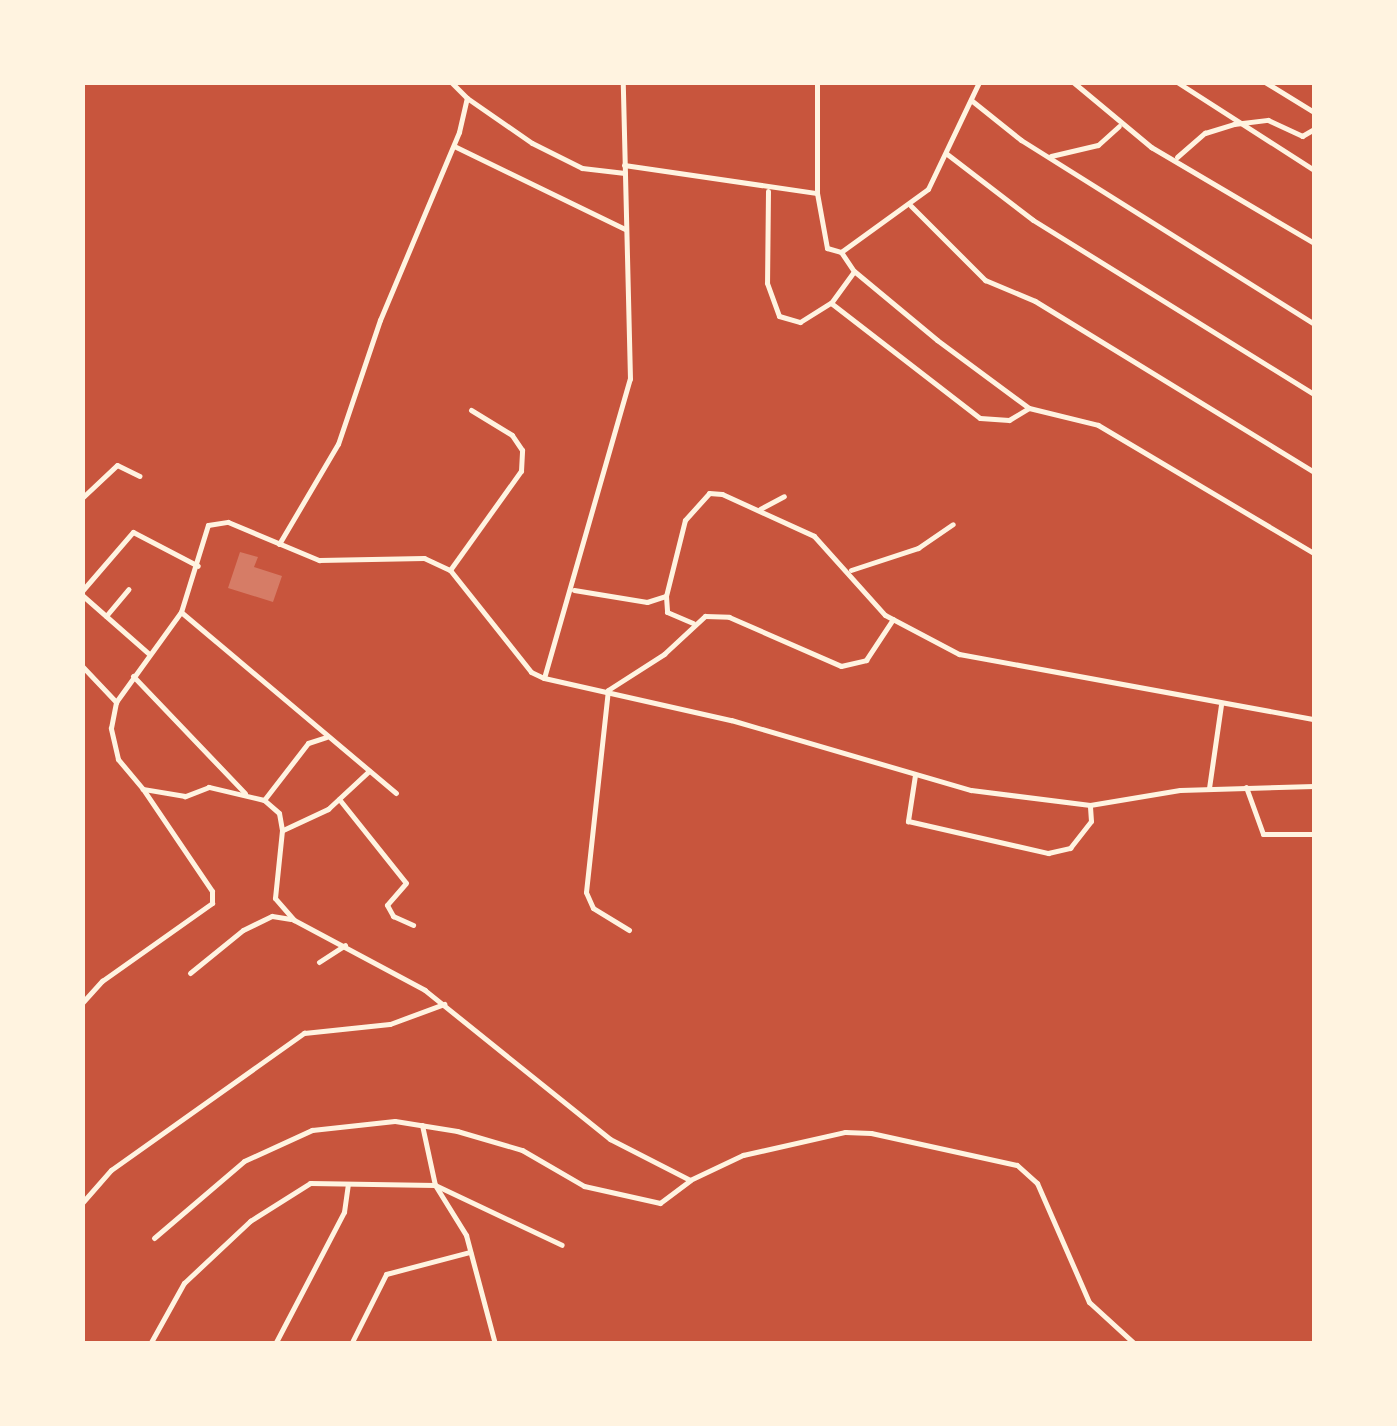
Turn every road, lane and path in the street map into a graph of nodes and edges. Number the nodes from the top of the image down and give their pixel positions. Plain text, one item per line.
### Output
1 (451, 82) edge
2 (623, 82) edge
3 (816, 82) edge
4 (979, 82) edge
5 (1073, 82) edge
6 (1176, 82) edge
7 (1266, 82) edge
8 (467, 98) junction
9 (971, 100) junction
10 (1314, 112) edge
11 (1234, 124) junction
12 (1120, 126) junction
13 (1314, 129) edge
14 (454, 146) junction
15 (947, 154) junction
16 (1051, 156) junction
17 (1177, 157) junction
18 (624, 169) junction
19 (1314, 170) edge
20 (768, 190) junction
21 (817, 193) junction
22 (910, 206) junction
23 (625, 229) junction
24 (1314, 243) edge
25 (841, 252) junction
26 (854, 271) junction
27 (832, 303) junction
28 (1314, 324) edge
29 (1314, 394) edge
30 (1030, 408) junction
31 (471, 410) dead end
32 (1314, 472) edge
33 (140, 476) dead end
34 (784, 496) dead end
35 (82, 498) edge
36 (760, 509) junction
37 (953, 524) dead end
38 (279, 544) junction
39 (1314, 553) edge
40 (198, 566) junction
41 (450, 570) junction
42 (852, 570) junction
43 (129, 589) dead end
44 (574, 590) junction
45 (82, 593) edge
46 (666, 596) junction
47 (180, 612) junction
48 (106, 616) junction
49 (893, 619) junction
50 (693, 623) junction
51 (148, 653) junction
52 (82, 666) edge
53 (133, 676) junction
54 (544, 678) junction
55 (608, 690) junction
56 (116, 702) junction
57 (1220, 705) junction
58 (1314, 719) edge
59 (326, 737) junction
60 (369, 770) junction
61 (915, 774) junction
62 (1314, 786) edge
63 (1246, 787) junction
64 (1209, 788) junction
65 (143, 789) junction
66 (396, 793) dead end
67 (247, 795) junction
68 (339, 799) junction
69 (264, 800) junction
70 (1090, 805) junction
71 (282, 830) junction
72 (1314, 834) edge
73 (275, 898) junction
74 (272, 916) junction
75 (294, 920) junction
76 (413, 925) dead end
77 (629, 930) dead end
78 (345, 945) junction
79 (320, 962) dead end
80 (190, 973) dead end
81 (82, 1003) edge
82 (444, 1004) junction
83 (422, 1125) junction
84 (690, 1180) junction
85 (348, 1183) junction
86 (435, 1186) junction
87 (82, 1204) edge
88 (154, 1238) dead end
89 (562, 1246) dead end
90 (470, 1252) junction
91 (150, 1344) edge
92 (276, 1344) edge
93 (351, 1344) edge
94 (494, 1344) edge
95 (1135, 1344) edge

1 - 8 street
2 - 18 street
3 - 21 street
4 - 9 street
5 - 12 street
6 - 11 street
7 - 10 street
8 - 14 street
8 - 18 street
9 - 15 street
9 - 16 street
11 - 13 street
11 - 17 street
11 - 19 street
12 - 16 street
12 - 17 street
14 - 23 street
14 - 38 street
15 - 22 street
15 - 29 street
16 - 28 street
17 - 24 street
18 - 20 street
18 - 23 street
20 - 21 street
20 - 27 street
21 - 25 street
22 - 25 street
22 - 32 street
23 - 44 street
25 - 26 street
26 - 27 street
26 - 30 street
27 - 30 street
30 - 39 street
31 - 41 street
33 - 35 street
34 - 36 street
36 - 42 street
36 - 46 street
37 - 42 street
38 - 40 street
38 - 41 street
40 - 45 street
40 - 47 street
41 - 54 street
42 - 49 street
43 - 48 street
44 - 46 street
44 - 54 street
45 - 48 street
46 - 50 street
47 - 51 street
47 - 59 street
48 - 51 street
49 - 50 street
49 - 57 street
50 - 55 street
51 - 53 street
52 - 56 street
53 - 56 street
53 - 67 street
54 - 55 street
55 - 61 street
55 - 77 street
56 - 65 street
57 - 58 street
57 - 64 street
59 - 60 street
59 - 69 street
60 - 66 street
60 - 68 street
61 - 70 street
61 - 70 street
62 - 63 street
63 - 64 street
63 - 72 street
64 - 70 street
65 - 67 street
65 - 81 street
67 - 69 street
68 - 71 street
68 - 76 street
69 - 71 street
71 - 73 street
73 - 74 street
73 - 75 street
74 - 75 street
74 - 80 street
75 - 78 street
78 - 79 street
78 - 82 street
82 - 84 street
82 - 87 street
83 - 84 street
83 - 86 street
83 - 88 street
84 - 95 street
85 - 86 street
85 - 91 street
85 - 92 street
86 - 89 street
86 - 90 street
90 - 93 street
90 - 94 street

